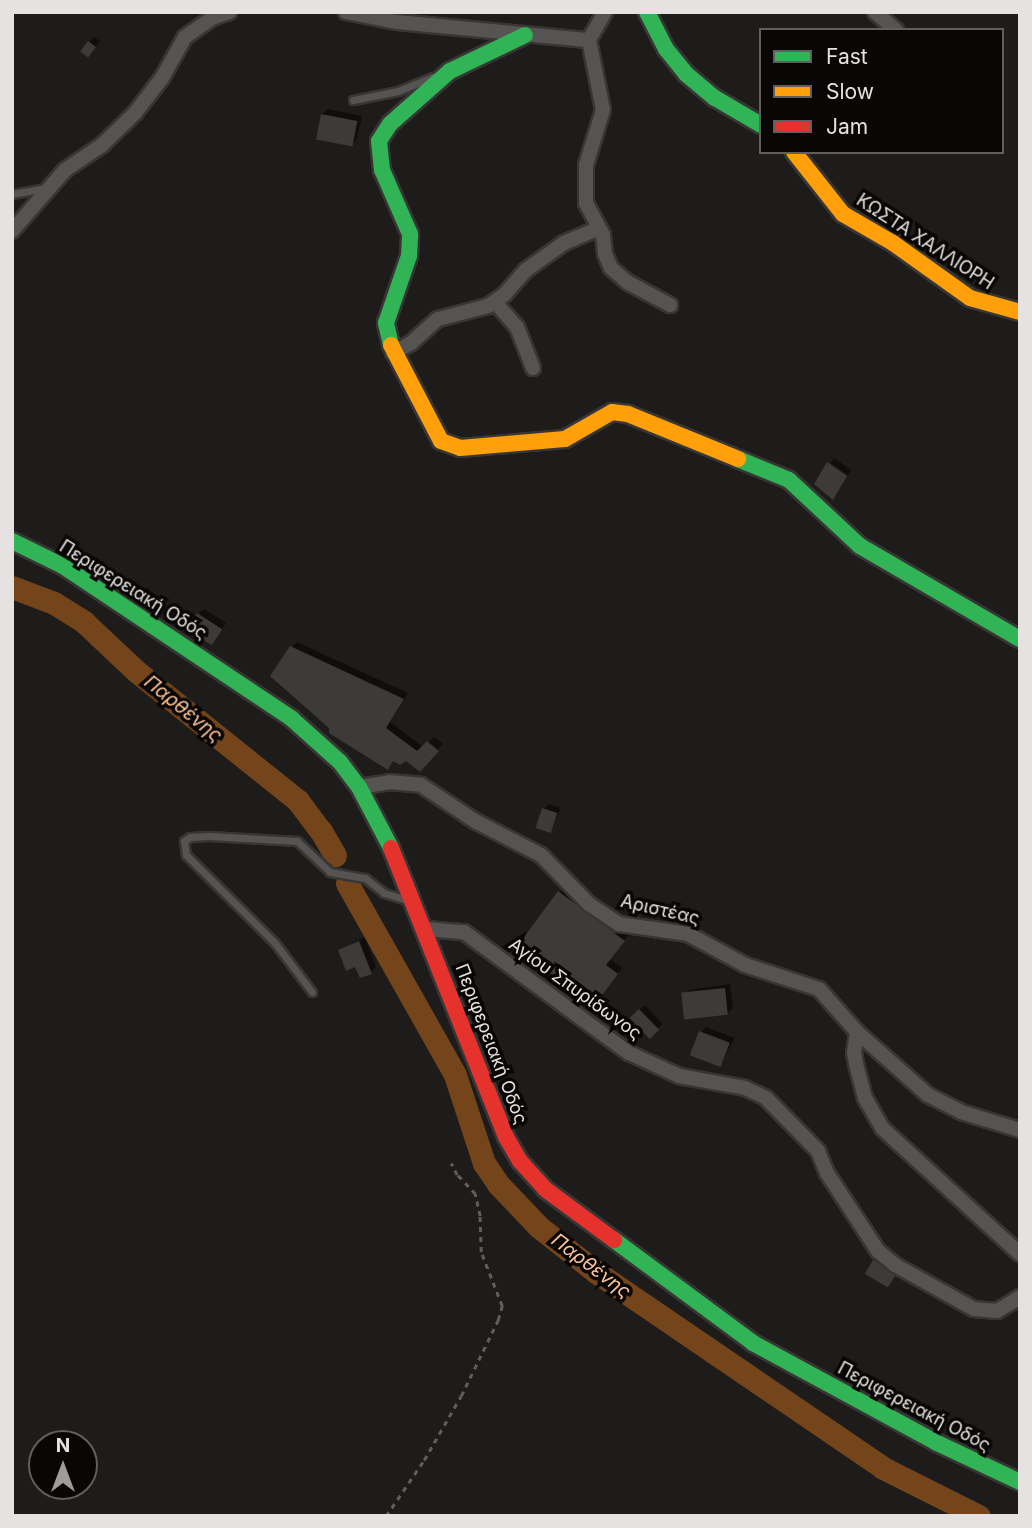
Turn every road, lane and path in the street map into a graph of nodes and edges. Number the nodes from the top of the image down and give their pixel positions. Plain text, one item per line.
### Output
1 (229, 12) edge
2 (346, 12) edge
3 (390, 12) edge
4 (605, 12) edge
5 (647, 12) edge
6 (875, 12) edge
7 (413, 24) junction
8 (894, 28) edge
9 (525, 35) junction
10 (589, 40) junction
11 (450, 71) junction
12 (354, 100) dead end
13 (759, 124) edge
14 (796, 154) edge
15 (49, 187) junction
16 (12, 194) edge
17 (599, 228) junction
18 (12, 231) edge
19 (495, 302) junction
20 (670, 305) dead end
21 (1020, 312) edge
22 (393, 353) junction
23 (533, 368) dead end
24 (12, 541) edge
25 (1020, 639) edge
26 (359, 787) junction
27 (414, 902) junction
28 (426, 929) junction
29 (313, 992) dead end
30 (857, 1032) junction
31 (1020, 1130) edge
32 (451, 1163) dead end
33 (1020, 1254) edge
34 (1020, 1297) edge
35 (1020, 1482) edge
36 (386, 1516) edge

1 - 15 street
2 - 7 street
3 - 7 lane
4 - 10 street
5 - 13 street
6 - 8 street
7 - 9 street
9 - 10 street
9 - 11 street
10 - 17 street
11 - 12 lane
11 - 22 street
14 - 21 street, ΚΩΣΤΑ ΧΑΛΛΙΟΡΗ
15 - 16 lane
15 - 18 street
17 - 19 street
17 - 20 street
19 - 22 street
19 - 23 street
22 - 25 street
24 - 26 street, Περιφερειακή Οδός
26 - 27 street, Περιφερειακή Οδός
26 - 30 street, Αριστέας
27 - 28 street, Περιφερειακή Οδός
27 - 29 lane
28 - 34 street, Αγίου Σπυρίδωνος
28 - 35 street, Περιφερειακή Οδός
30 - 31 street, Αριστέας
30 - 33 street
32 - 36 path

